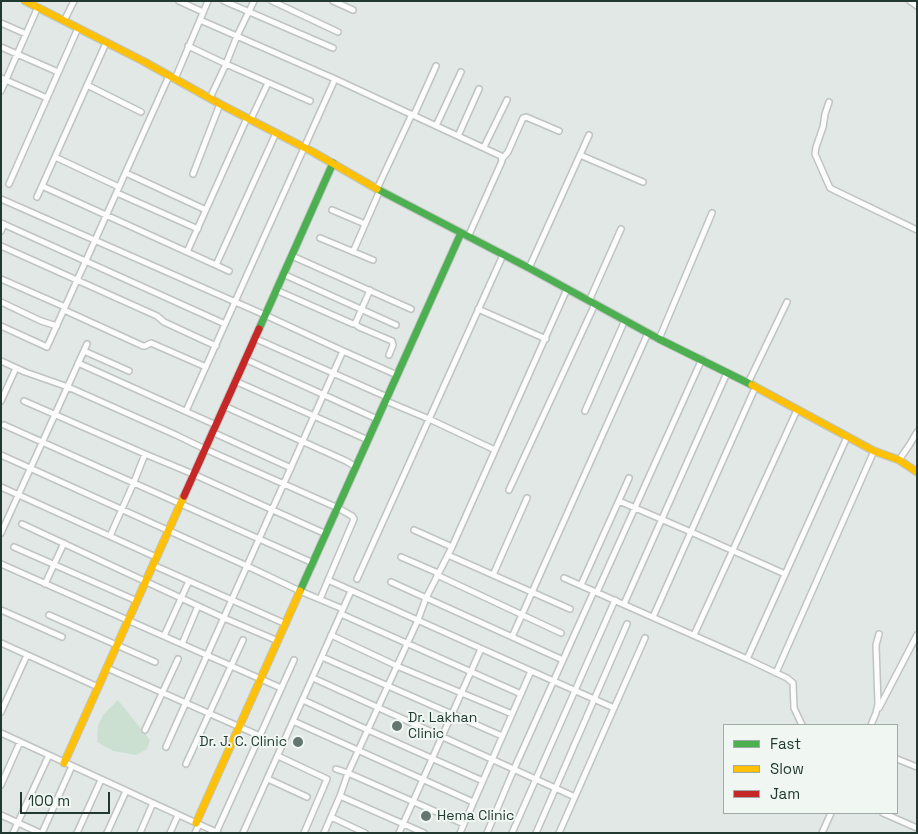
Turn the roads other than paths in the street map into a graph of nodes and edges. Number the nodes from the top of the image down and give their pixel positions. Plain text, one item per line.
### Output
1 (74, 1) edge
2 (179, 1) edge
3 (208, 1) edge
4 (224, 1) edge
5 (254, 1) edge
6 (272, 1) edge
7 (333, 1) edge
8 (910, 1) edge
9 (26, 2) edge
10 (917, 6) edge
11 (37, 9) junction
12 (353, 10) dead end
13 (203, 12) junction
14 (249, 12) junction
15 (200, 20) junction
16 (64, 21) junction
17 (1, 23) edge
18 (78, 28) junction
19 (338, 32) dead end
20 (26, 34) junction
21 (237, 36) junction
22 (106, 43) junction
23 (188, 46) junction
24 (1, 47) edge
25 (333, 48) dead end
26 (17, 54) junction
27 (226, 64) junction
28 (436, 66) dead end
29 (58, 72) junction
30 (462, 72) dead end
31 (172, 78) junction
32 (335, 79) junction
33 (4, 80) edge
34 (268, 83) junction
35 (87, 85) junction
36 (479, 89) dead end
37 (1, 91) edge
38 (47, 98) junction
39 (210, 98) junction
40 (507, 100) dead end
41 (310, 101) dead end
42 (829, 102) dead end
43 (220, 104) junction
44 (141, 112) dead end
45 (413, 115) junction
46 (249, 119) junction
47 (436, 126) junction
48 (559, 131) dead end
49 (276, 133) junction
50 (589, 135) dead end
51 (458, 136) junction
52 (305, 147) junction
53 (484, 147) junction
54 (580, 155) junction
55 (55, 157) junction
56 (502, 159) junction
57 (333, 163) junction
58 (126, 173) junction
59 (193, 174) dead end
60 (643, 182) dead end
61 (9, 184) dead end
62 (42, 186) junction
63 (118, 190) junction
64 (379, 190) junction
65 (37, 197) dead end
66 (1, 199) edge
67 (206, 210) junction
68 (332, 210) dead end
69 (712, 213) dead end
70 (107, 214) junction
71 (3, 224) edge
72 (365, 224) junction
73 (198, 229) junction
74 (621, 229) dead end
75 (917, 230) edge
76 (1, 232) edge
77 (461, 234) junction
78 (468, 237) junction
79 (320, 238) dead end
80 (95, 240) junction
81 (1, 246) edge
82 (187, 252) junction
83 (353, 252) junction
84 (503, 255) junction
85 (292, 256) junction
86 (373, 260) dead end
87 (86, 261) junction
88 (216, 265) junction
89 (529, 268) junction
90 (229, 271) dead end
91 (283, 274) junction
92 (1, 279) edge
93 (78, 280) junction
94 (567, 289) junction
95 (276, 290) junction
96 (370, 290) junction
97 (1, 302) edge
98 (235, 302) junction
99 (592, 302) junction
100 (786, 302) dead end
101 (65, 309) junction
102 (362, 309) junction
103 (411, 309) dead end
104 (478, 309) junction
105 (265, 315) junction
106 (625, 320) junction
107 (225, 324) junction
108 (355, 324) junction
109 (396, 325) dead end
110 (1, 326) edge
111 (57, 326) junction
112 (648, 333) junction
113 (254, 338) junction
114 (546, 339) junction
115 (659, 339) junction
116 (87, 344) dead end
117 (216, 346) junction
118 (84, 351) junction
119 (343, 351) junction
120 (389, 355) dead end
121 (245, 359) junction
122 (702, 360) junction
123 (1, 361) edge
124 (78, 362) junction
125 (206, 367) junction
126 (16, 368) junction
127 (129, 371) dead end
128 (727, 373) junction
129 (333, 374) junction
130 (398, 374) junction
131 (235, 382) junction
132 (748, 383) junction
133 (68, 387) junction
134 (755, 388) junction
135 (323, 395) junction
136 (386, 399) junction
137 (24, 400) dead end
138 (1, 401) edge
139 (224, 406) junction
140 (797, 410) junction
141 (186, 411) junction
142 (585, 411) dead end
143 (55, 414) junction
144 (314, 417) junction
145 (377, 419) junction
146 (429, 419) junction
147 (4, 425) dead end
148 (214, 428) junction
149 (917, 432) edge
150 (846, 437) junction
151 (368, 440) junction
152 (43, 442) junction
153 (303, 442) junction
154 (910, 444) junction
155 (917, 447) edge
156 (204, 449) junction
157 (495, 450) junction
158 (874, 451) junction
159 (145, 454) junction
160 (1, 455) edge
161 (899, 460) junction
162 (356, 467) junction
163 (31, 468) junction
164 (290, 468) junction
165 (917, 472) edge
166 (193, 474) junction
167 (629, 478) dead end
168 (134, 482) junction
169 (284, 484) junction
170 (1, 487) edge
171 (509, 490) dead end
172 (19, 495) junction
173 (527, 498) dead end
174 (619, 501) junction
175 (181, 503) junction
176 (338, 508) junction
177 (635, 508) junction
178 (272, 509) junction
179 (122, 510) junction
180 (1, 515) edge
181 (8, 518) junction
182 (662, 519) junction
183 (22, 524) dead end
184 (168, 530) junction
185 (414, 530) dead end
186 (691, 532) junction
187 (1, 533) edge
188 (326, 534) junction
189 (110, 536) junction
190 (259, 538) junction
191 (64, 543) junction
192 (14, 547) dead end
193 (452, 547) junction
194 (733, 551) junction
195 (448, 555) junction
196 (156, 557) junction
197 (401, 557) dead end
198 (313, 562) junction
199 (1, 564) edge
200 (54, 564) junction
201 (153, 565) junction
202 (247, 566) junction
203 (437, 574) junction
204 (785, 574) junction
205 (493, 575) junction
206 (564, 578) dead end
207 (357, 579) dead end
208 (328, 580) junction
209 (146, 581) junction
210 (189, 581) junction
211 (391, 582) dead end
212 (45, 584) junction
213 (581, 585) junction
214 (300, 591) junction
215 (351, 591) junction
216 (531, 592) junction
217 (596, 592) junction
218 (182, 598) junction
219 (426, 598) junction
220 (320, 599) junction
221 (232, 600) junction
222 (615, 600) junction
223 (137, 601) junction
224 (624, 604) junction
225 (198, 606) junction
226 (570, 609) dead end
227 (1, 610) edge
228 (342, 612) junction
229 (49, 615) dead end
230 (521, 615) junction
231 (653, 617) junction
232 (224, 618) junction
233 (128, 620) junction
234 (418, 620) junction
235 (286, 624) junction
236 (628, 624) dead end
237 (561, 633) dead end
238 (878, 634) dead end
239 (331, 635) junction
240 (694, 635) junction
241 (917, 635) edge
242 (164, 636) junction
243 (62, 637) dead end
244 (512, 637) junction
245 (645, 638) dead end
246 (243, 640) dead end
247 (278, 641) junction
248 (407, 643) junction
249 (3, 644) edge
250 (182, 644) junction
251 (117, 645) junction
252 (480, 649) junction
253 (1, 650) edge
254 (27, 655) junction
255 (207, 655) junction
256 (322, 657) junction
257 (178, 659) dead end
258 (747, 659) junction
259 (294, 660) dead end
260 (563, 660) junction
261 (154, 662) dead end
262 (232, 666) junction
263 (397, 666) junction
264 (107, 668) junction
265 (471, 671) junction
266 (531, 671) junction
267 (776, 673) junction
268 (313, 678) junction
269 (261, 679) junction
270 (554, 681) junction
271 (388, 686) junction
272 (98, 688) junction
273 (282, 688) junction
274 (574, 691) junction
275 (162, 692) junction
276 (461, 693) junction
277 (521, 694) junction
278 (303, 700) junction
279 (594, 700) junction
280 (185, 703) junction
281 (378, 708) junction
282 (614, 708) junction
283 (1, 712) edge
284 (876, 713) junction
285 (210, 714) junction
286 (452, 714) junction
287 (512, 714) junction
288 (293, 721) junction
289 (802, 724) edge
290 (871, 724) edge
291 (239, 727) junction
292 (145, 730) dead end
293 (368, 730) junction
294 (1, 733) edge
295 (260, 736) junction
296 (502, 736) junction
297 (442, 737) junction
298 (20, 742) junction
299 (166, 747) dead end
300 (359, 750) junction
301 (49, 755) junction
302 (278, 756) junction
303 (432, 758) junction
304 (898, 758) edge
305 (492, 759) junction
306 (64, 763) junction
307 (186, 764) dead end
308 (72, 766) junction
309 (917, 767) edge
310 (336, 769) dead end
311 (514, 769) junction
312 (348, 773) junction
313 (268, 778) junction
314 (535, 779) junction
315 (101, 780) junction
316 (423, 780) junction
317 (483, 780) junction
318 (1, 784) edge
319 (555, 788) junction
320 (126, 791) junction
321 (340, 796) junction
322 (307, 797) dead end
323 (575, 797) junction
324 (413, 802) junction
325 (473, 802) junction
326 (153, 803) junction
327 (178, 814) junction
328 (831, 814) edge
329 (885, 814) edge
330 (1, 815) edge
331 (330, 817) junction
332 (18, 823) junction
333 (197, 823) junction
334 (403, 824) junction
335 (464, 824) junction
336 (917, 828) edge
337 (353, 830) edge
338 (216, 832) edge
339 (13, 833) edge
340 (41, 833) edge
341 (77, 833) edge
342 (107, 833) edge
343 (140, 833) edge
344 (170, 833) edge
345 (195, 833) edge
346 (244, 833) edge
347 (304, 833) edge
348 (324, 833) edge
349 (365, 833) edge
350 (399, 833) edge
351 (424, 833) edge
352 (460, 833) edge
353 (487, 833) edge
354 (512, 833) edge
355 (536, 833) edge
356 (559, 833) edge
357 (822, 833) edge

1 - 16 street
2 - 13 street
3 - 13 street
4 - 14 street
5 - 14 street
6 - 19 street
7 - 12 street
8 - 10 street
9 - 11 street
11 - 16 street
11 - 20 street
13 - 15 street
14 - 21 street
14 - 25 street
15 - 21 street
15 - 23 street
16 - 18 street
17 - 20 street
18 - 22 street
18 - 29 street
20 - 26 street
21 - 27 street
21 - 32 street
22 - 31 street
22 - 35 street
23 - 27 street
23 - 31 street
24 - 26 street
26 - 29 street
26 - 33 street
27 - 34 street
27 - 39 street
28 - 45 street
29 - 38 street
30 - 47 street
31 - 39 street
31 - 58 street
32 - 45 street
32 - 52 street
33 - 37 street
33 - 38 street
34 - 41 street
34 - 46 street
35 - 44 street
35 - 55 street
36 - 51 street
38 - 61 street
39 - 43 street
40 - 53 street
42 - 75 street
43 - 46 street
43 - 59 street
45 - 47 street
45 - 64 street
46 - 49 street
46 - 67 street
47 - 51 street
48 - 56 street
49 - 52 street
49 - 88 street
50 - 54 street
51 - 53 street
52 - 57 street
52 - 98 street
53 - 56 street
54 - 60 street
54 - 89 street
55 - 62 street
55 - 63 street
56 - 78 street
57 - 64 street
57 - 85 street
58 - 63 street
58 - 67 street
62 - 65 street
62 - 70 street
63 - 70 street
63 - 73 street
64 - 72 street
64 - 77 street
66 - 80 street
67 - 73 street
68 - 72 street
69 - 115 street
70 - 80 street
70 - 82 street
71 - 76 street
71 - 87 street
72 - 83 street
73 - 82 street
74 - 99 street
77 - 78 street
77 - 130 street
78 - 84 street
79 - 83 street
80 - 87 street
80 - 98 street
81 - 93 street
82 - 88 street
83 - 86 street
84 - 89 street
84 - 104 street
85 - 91 street
85 - 96 street
87 - 93 street
87 - 107 street
88 - 90 street
89 - 94 street
91 - 95 street
91 - 102 street
92 - 101 street
93 - 101 street
93 - 117 street
94 - 99 street
94 - 114 street
95 - 105 street
95 - 108 street
96 - 102 street
96 - 103 street
97 - 111 street
98 - 105 street
98 - 107 street
99 - 106 street
99 - 171 street
100 - 132 street
101 - 111 street
101 - 125 street
102 - 108 street
102 - 109 street
104 - 114 street
104 - 146 street
105 - 113 street
105 - 119 street
106 - 112 street
106 - 142 street
107 - 117 street
108 - 120 street
110 - 111 street
112 - 115 street
112 - 216 street
113 - 121 street
113 - 129 street
114 - 157 street
115 - 122 street
116 - 118 street
117 - 125 street
118 - 124 street
118 - 127 street
119 - 129 street
119 - 130 street
121 - 131 street
121 - 135 street
122 - 128 street
122 - 177 street
123 - 126 street
124 - 133 street
124 - 141 street
125 - 141 street
126 - 133 street
126 - 138 street
128 - 132 street
128 - 182 street
129 - 135 street
129 - 136 street
130 - 136 street
131 - 139 street
131 - 144 street
132 - 134 street
133 - 143 street
133 - 156 street
134 - 140 street
134 - 186 street
135 - 144 street
135 - 145 street
136 - 145 street
136 - 146 street
137 - 143 street
139 - 148 street
139 - 153 street
140 - 150 street
140 - 194 street
141 - 148 street
143 - 152 street
143 - 159 street
144 - 151 street
144 - 153 street
145 - 151 street
146 - 157 street
146 - 207 street
147 - 152 street
148 - 156 street
148 - 164 street
149 - 154 street
150 - 158 street
150 - 204 street
151 - 162 street
152 - 163 street
152 - 168 street
153 - 162 street
153 - 164 street
154 - 155 street
154 - 161 street
156 - 166 street
156 - 169 street
157 - 193 street
158 - 161 street
158 - 267 street
159 - 166 street
159 - 168 street
160 - 163 street
161 - 165 street
162 - 176 street
163 - 172 street
163 - 179 street
164 - 169 street
166 - 175 street
166 - 178 street
167 - 174 street
168 - 175 street
168 - 179 street
169 - 176 street
169 - 178 street
170 - 172 street
172 - 181 street
172 - 189 street
173 - 205 street
174 - 177 street
174 - 213 street
175 - 184 street
175 - 190 street
176 - 188 street
176 - 208 street
177 - 182 street
177 - 217 street
178 - 188 street
178 - 190 street
179 - 184 street
179 - 189 street
180 - 181 street
181 - 187 street
182 - 186 street
182 - 224 street
183 - 191 street
184 - 196 street
184 - 202 street
185 - 193 street
186 - 194 street
186 - 231 street
188 - 198 street
189 - 196 street
190 - 198 street
190 - 202 street
191 - 200 street
191 - 209 street
192 - 200 street
193 - 195 street
194 - 204 street
194 - 240 street
195 - 203 street
195 - 205 street
196 - 201 street
197 - 203 street
198 - 214 street
199 - 212 street
200 - 212 street
200 - 223 street
201 - 209 street
201 - 210 street
202 - 214 street
202 - 221 street
203 - 219 street
203 - 230 street
204 - 258 street
205 - 216 street
206 - 213 street
208 - 215 street
208 - 220 street
209 - 218 street
209 - 223 street
210 - 218 street
210 - 221 street
211 - 219 street
212 - 233 street
213 - 217 street
214 - 220 street
214 - 235 street
215 - 228 street
215 - 234 street
216 - 226 street
216 - 230 street
217 - 222 street
217 - 260 street
218 - 225 street
218 - 242 street
219 - 234 street
219 - 244 street
220 - 228 street
221 - 232 street
221 - 235 street
222 - 224 street
222 - 274 street
223 - 233 street
224 - 231 street
225 - 232 street
225 - 250 street
227 - 243 street
228 - 239 street
228 - 248 street
229 - 251 street
230 - 237 street
230 - 244 street
231 - 240 street
232 - 247 street
232 - 255 street
233 - 242 street
233 - 251 street
234 - 248 street
234 - 252 street
235 - 247 street
236 - 279 street
238 - 284 street
239 - 256 street
239 - 263 street
240 - 258 street
241 - 284 street
242 - 250 street
244 - 260 street
245 - 282 street
246 - 262 street
247 - 269 street
248 - 263 street
248 - 265 street
249 - 253 street
249 - 254 street
250 - 255 street
251 - 261 street
251 - 264 street
252 - 265 street
252 - 266 street
254 - 272 street
254 - 283 street
255 - 262 street
255 - 280 street
256 - 268 street
256 - 271 street
257 - 275 street
258 - 267 street
259 - 273 street
260 - 270 street
262 - 269 street
262 - 285 street
263 - 271 street
263 - 276 street
264 - 272 street
264 - 275 street
265 - 276 street
265 - 277 street
266 - 270 street
266 - 277 street
267 - 289 street
268 - 278 street
268 - 281 street
269 - 273 street
269 - 291 street
270 - 274 street
270 - 311 street
271 - 281 street
271 - 286 street
272 - 306 street
273 - 295 street
274 - 279 street
274 - 314 street
275 - 280 street
275 - 292 street
276 - 286 street
276 - 287 street
277 - 287 street
278 - 288 street
278 - 293 street
279 - 282 street
279 - 319 street
280 - 285 street
280 - 299 street
281 - 293 street
281 - 297 street
282 - 323 street
284 - 290 street
285 - 291 street
285 - 307 street
286 - 296 street
286 - 297 street
287 - 296 street
288 - 300 street
288 - 302 street
291 - 295 street
291 - 333 street
293 - 300 street
293 - 303 street
294 - 298 street
295 - 338 street
296 - 305 street
297 - 303 street
297 - 305 street
298 - 301 street
298 - 318 street
300 - 312 street
300 - 316 street
301 - 306 street
301 - 332 street
302 - 313 street
302 - 347 street
303 - 316 street
303 - 317 street
304 - 309 street
305 - 311 street
305 - 317 street
306 - 308 street
308 - 315 street
308 - 340 street
310 - 312 street
311 - 314 street
311 - 353 street
312 - 321 street
312 - 324 street
313 - 322 street
313 - 346 street
314 - 319 street
314 - 354 street
315 - 320 street
315 - 341 street
316 - 324 street
316 - 325 street
317 - 325 street
319 - 323 street
319 - 355 street
320 - 326 street
320 - 342 street
321 - 331 street
321 - 334 street
323 - 356 street
324 - 334 street
324 - 335 street
325 - 335 street
326 - 327 street
326 - 343 street
327 - 333 street
327 - 344 street
328 - 357 street
329 - 336 street
330 - 332 street
331 - 337 street
331 - 348 street
332 - 339 street
332 - 340 street
333 - 338 street
333 - 345 street
334 - 350 street
334 - 351 street
335 - 352 street
337 - 349 street

